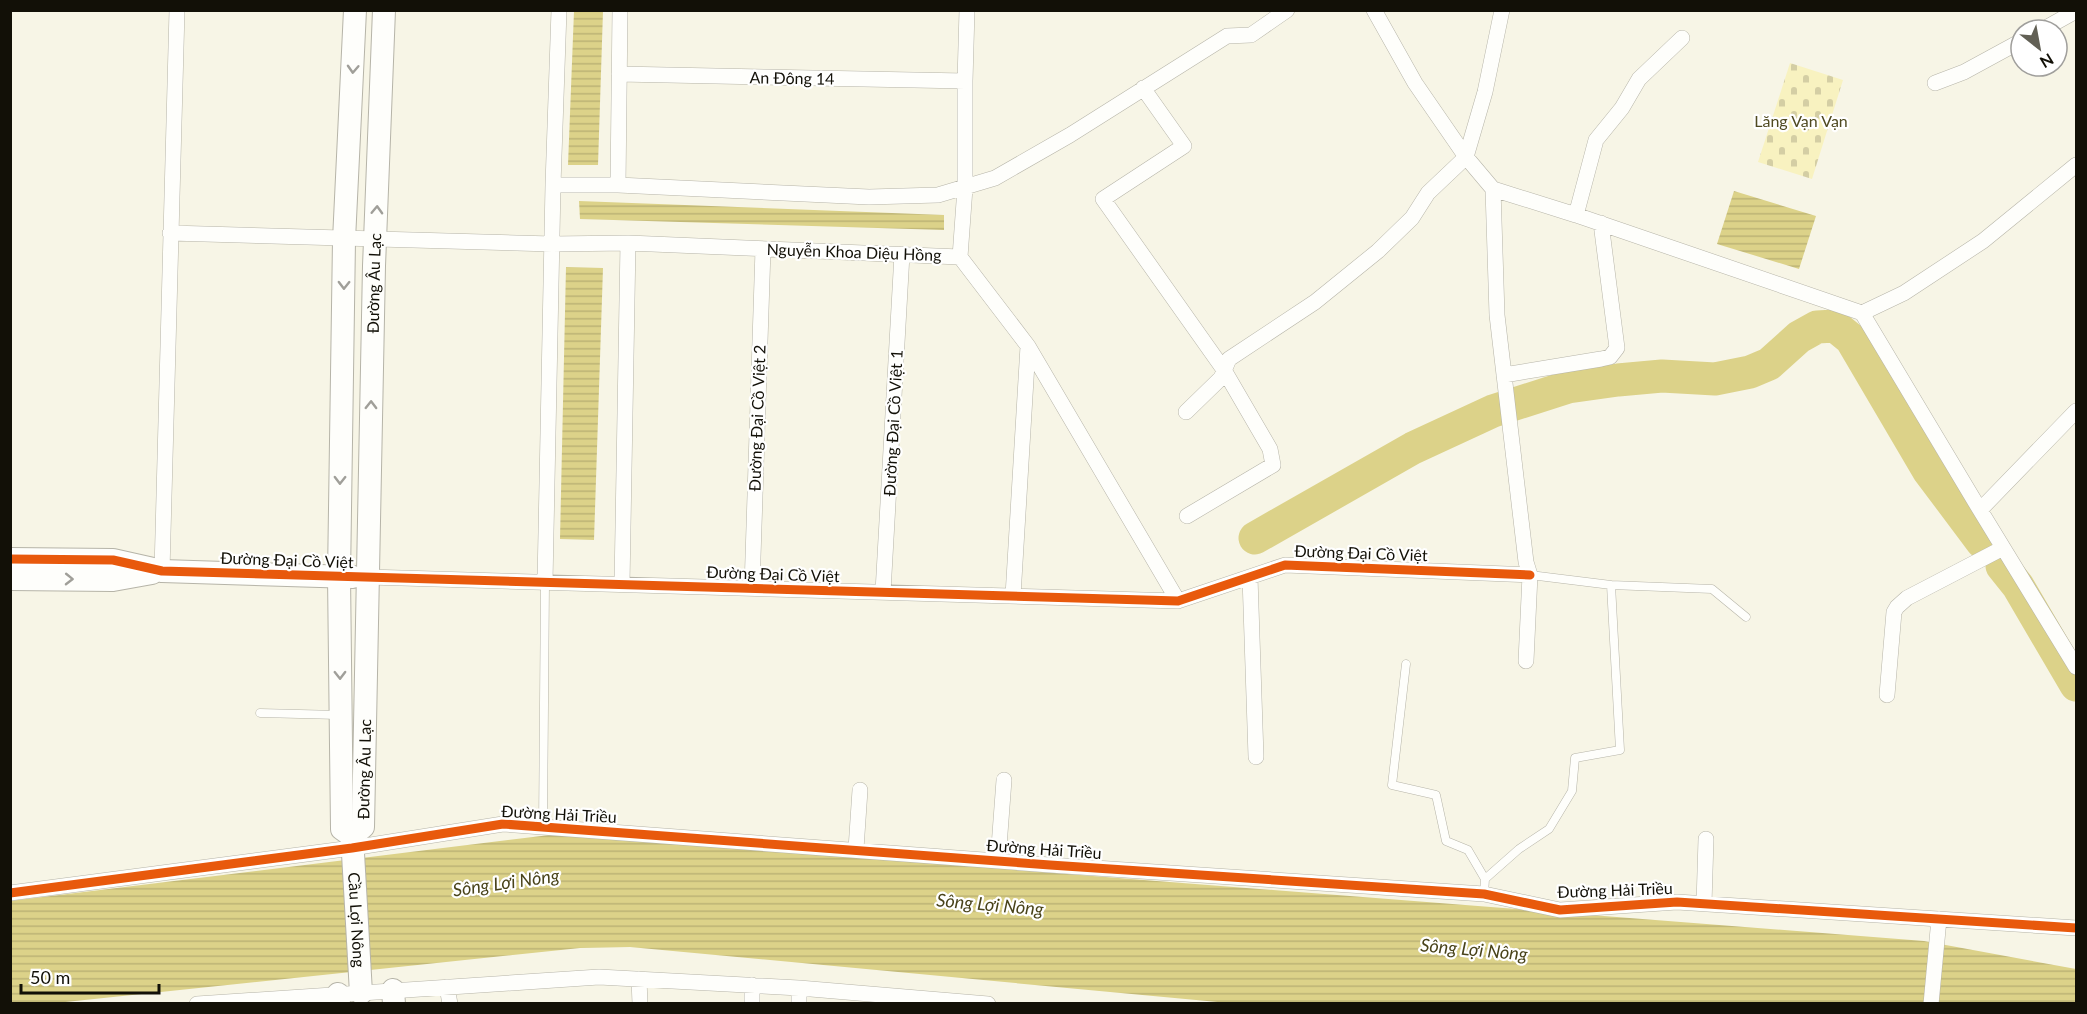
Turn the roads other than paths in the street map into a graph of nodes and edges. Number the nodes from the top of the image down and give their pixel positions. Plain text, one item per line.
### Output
1 (177, 10) edge
2 (356, 10) edge
3 (384, 10) edge
4 (559, 10) edge
5 (620, 10) edge
6 (967, 10) edge
7 (1287, 10) edge
8 (1374, 10) edge
9 (1502, 10) edge
10 (1682, 38) dead end
11 (2009, 48) edge
12 (619, 74) junction
13 (964, 81) junction
14 (1935, 83) dead end
15 (1143, 88) junction
16 (1466, 157) junction
17 (2076, 165) edge
18 (553, 185) junction
19 (618, 185) junction
20 (965, 188) junction
21 (1493, 189) junction
22 (1576, 215) junction
23 (1601, 223) junction
24 (170, 233) junction
25 (376, 237) junction
26 (344, 240) junction
27 (628, 243) junction
28 (552, 244) junction
29 (763, 249) junction
30 (902, 254) junction
31 (960, 257) junction
32 (1862, 313) junction
33 (1028, 346) junction
34 (1224, 370) junction
35 (1505, 381) junction
36 (2076, 411) edge
37 (1186, 412) dead end
38 (1980, 510) junction
39 (1187, 516) dead end
40 (2003, 548) junction
41 (10, 559) edge
42 (162, 571) junction
43 (1530, 575) junction
44 (339, 576) junction
45 (1250, 576) junction
46 (368, 577) junction
47 (10, 579) edge
48 (546, 582) junction
49 (622, 585) junction
50 (1611, 585) junction
51 (752, 588) junction
52 (884, 592) junction
53 (1013, 596) junction
54 (1178, 601) junction
55 (1746, 617) dead end
56 (1526, 661) dead end
57 (1406, 664) dead end
58 (2076, 667) edge
59 (1887, 695) dead end
60 (260, 713) dead end
61 (340, 715) junction
62 (1256, 757) dead end
63 (1004, 780) dead end
64 (861, 790) dead end
65 (543, 827) junction
66 (1706, 839) dead end
67 (352, 849) junction
68 (856, 849) junction
69 (998, 860) junction
70 (1485, 886) junction
71 (10, 893) edge
72 (1704, 904) junction
73 (1939, 919) junction
74 (2076, 928) edge
75 (639, 979) junction
76 (361, 982) junction
77 (752, 985) junction
78 (447, 987) junction
79 (799, 988) junction
80 (393, 997) edge
81 (339, 999) edge
82 (197, 1004) edge
83 (450, 1004) edge
84 (640, 1004) edge
85 (752, 1004) edge
86 (799, 1004) edge
87 (988, 1004) edge
88 (1931, 1004) edge

1 - 24 street
2 -> 26 street, Đường Âu Lạc
25 -> 3 street, Đường Âu Lạc
4 - 18 street
5 - 12 street
6 - 13 street
7 - 15 street
8 - 16 street
9 - 16 street
10 - 22 street
11 - 14 street
12 - 13 street, An Đông 14
12 - 19 street
13 - 20 street
15 - 20 street
15 - 34 street
16 - 21 street
16 - 34 street
17 - 32 street
18 - 19 street
18 - 28 street
19 - 20 street
20 - 31 street
21 - 22 street
21 - 35 street
22 - 23 street
23 - 32 street
23 - 35 street
24 - 26 street, Nguyễn Khoa Diệu Hồng
24 - 42 street
25 - 26 street, Nguyễn Khoa Diệu Hồng
25 - 28 street, Nguyễn Khoa Diệu Hồng
46 -> 25 street, Đường Âu Lạc
26 -> 44 street, Đường Âu Lạc
27 - 28 street, Nguyễn Khoa Diệu Hồng
27 - 29 street, Nguyễn Khoa Diệu Hồng
27 - 49 street
28 - 48 street
29 - 30 street, Nguyễn Khoa Diệu Hồng
29 - 51 street, Đường Đại Cồ Việt 2
30 - 31 street, Nguyễn Khoa Diệu Hồng
30 - 52 street, Đường Đại Cồ Việt 1
31 - 33 street, Nguyễn Khoa Diệu Hồng
32 - 38 street
33 - 53 street
33 - 54 street, Nguyễn Khoa Diệu Hồng
34 - 37 street
34 - 39 street
35 - 43 street
36 - 38 street
38 - 40 street
40 - 58 street
40 - 59 street
41 - 42 street, Đường Đại Cồ Việt
42 - 44 street, Đường Đại Cồ Việt
47 -> 42 street, Đường Đại Cồ Việt
43 - 45 street, Đường Đại Cồ Việt
43 - 50 lane
43 - 56 street
44 - 46 street, Đường Đại Cồ Việt
44 -> 61 street, Đường Âu Lạc
45 - 54 street, Đường Đại Cồ Việt
45 - 62 street
46 - 48 street, Đường Đại Cồ Việt
46 - 67 street, Đường Âu Lạc
48 - 49 street, Đường Đại Cồ Việt
48 - 65 lane
49 - 51 street, Đường Đại Cồ Việt
50 - 55 lane
50 - 70 lane
51 - 52 street, Đường Đại Cồ Việt
52 - 53 street, Đường Đại Cồ Việt
53 - 54 street, Đường Đại Cồ Việt
57 - 70 lane
60 - 61 lane
61 - 67 street, Đường Âu Lạc
63 - 69 street
64 - 68 street
65 - 67 street, Đường Hải Triều
65 - 68 street, Đường Hải Triều
66 - 72 street
67 - 71 street, Đường Hải Triều
67 - 76 street, Cầu Lợi Nông
68 - 69 street, Đường Hải Triều
69 - 70 street, Đường Hải Triều
70 - 72 street, Đường Hải Triều
72 - 73 street, Đường Hải Triều
73 - 74 street, Đường Hải Triều
73 - 88 street
75 - 77 street
75 - 78 street
75 - 84 street
76 - 80 street
76 - 81 street
77 - 79 street
77 - 85 street
78 - 80 street
78 - 83 street
79 - 86 street
79 - 87 street
81 - 82 street

